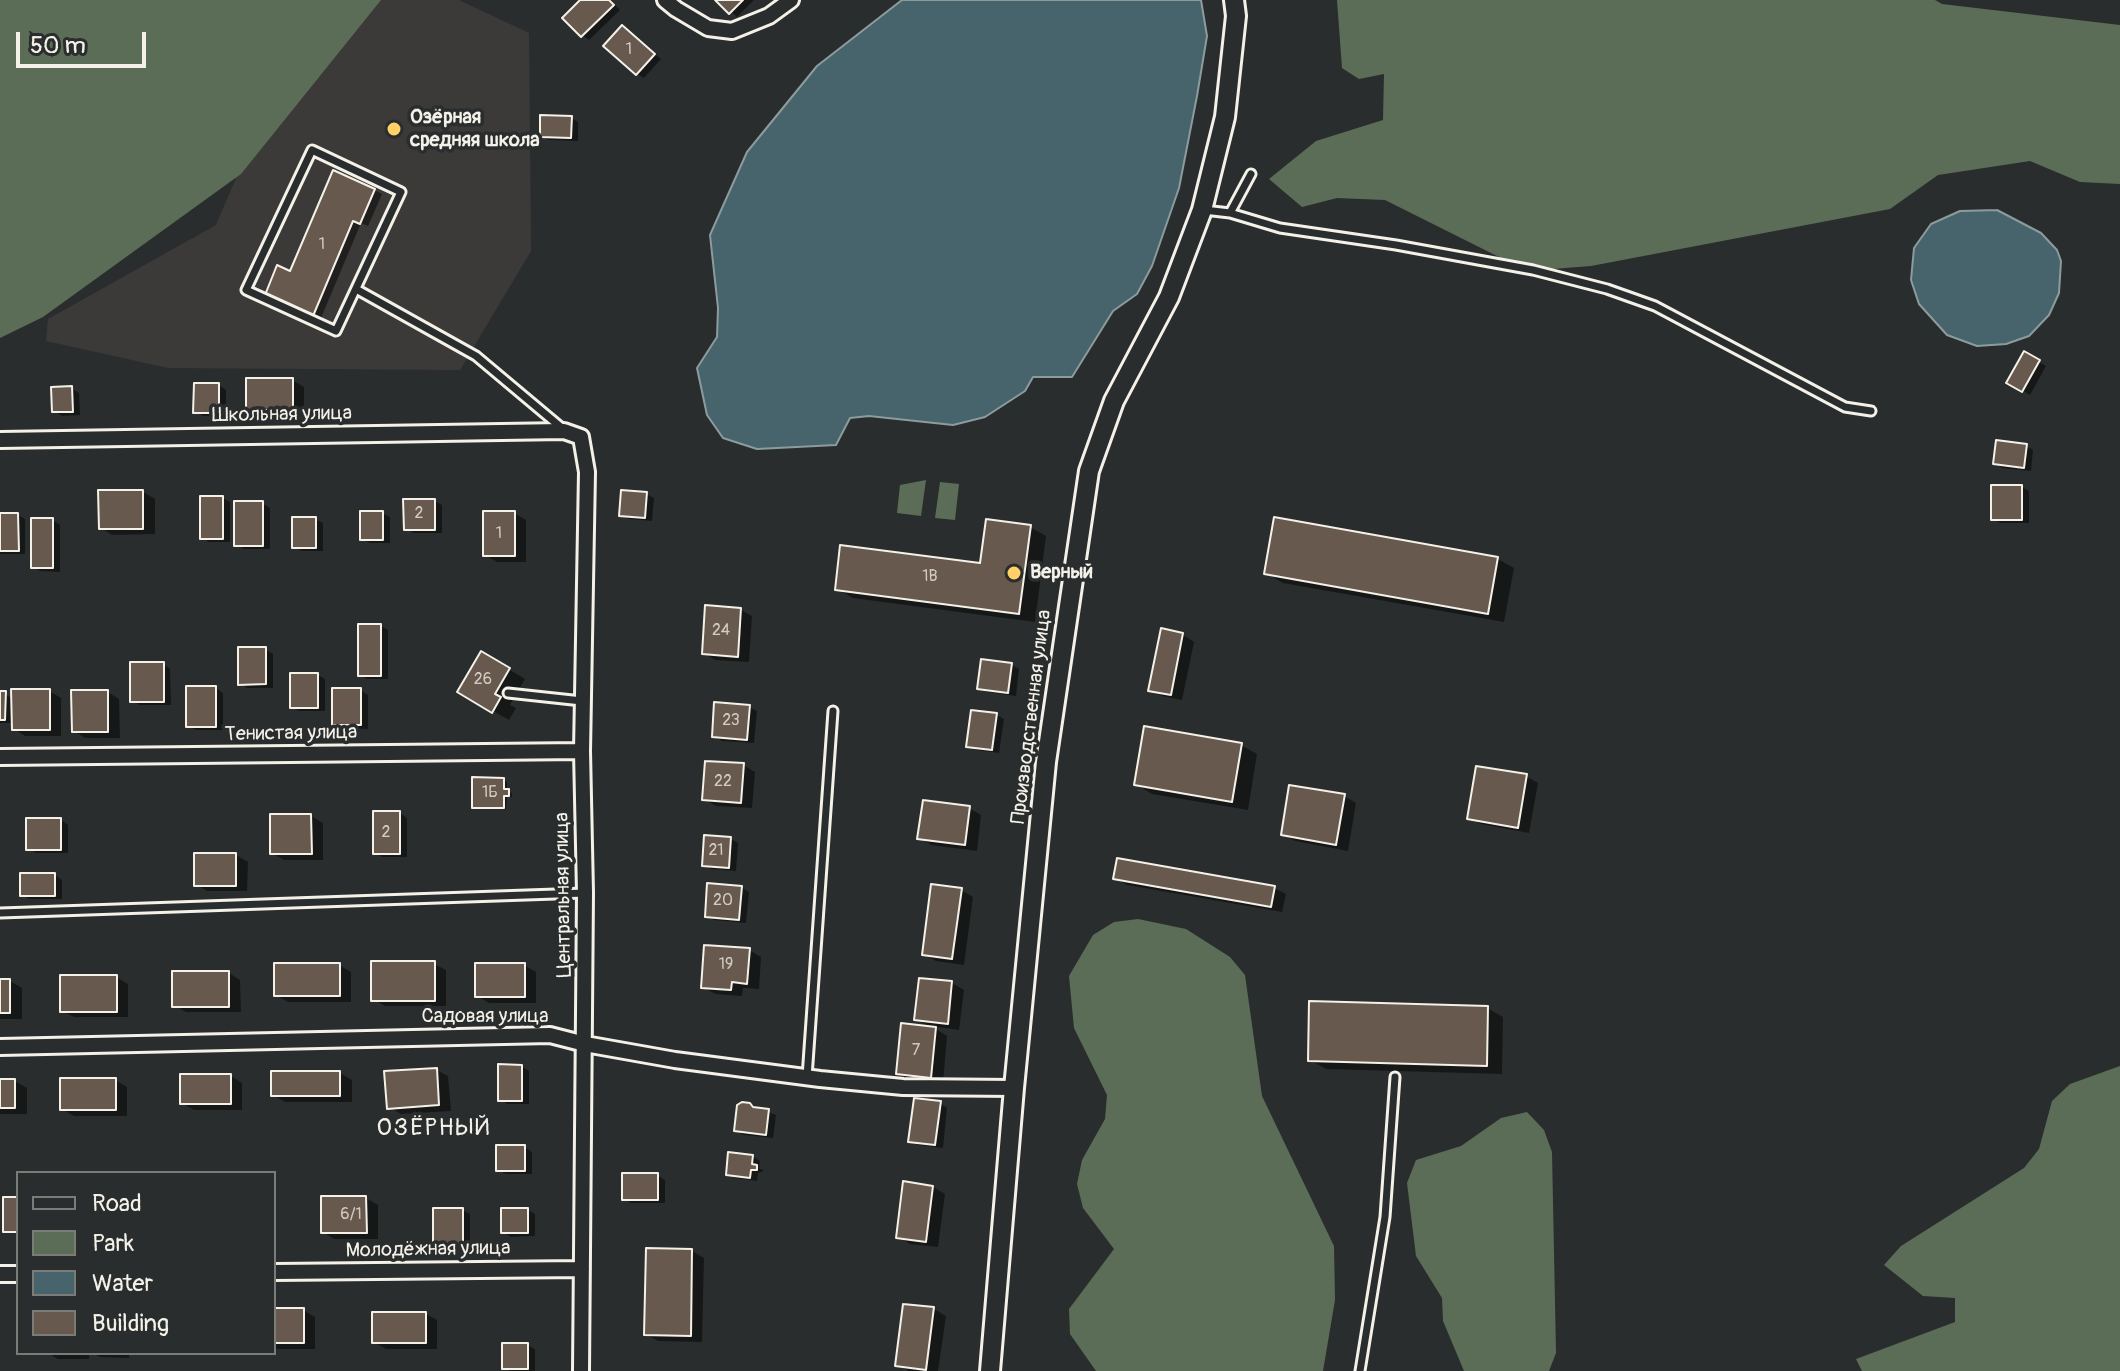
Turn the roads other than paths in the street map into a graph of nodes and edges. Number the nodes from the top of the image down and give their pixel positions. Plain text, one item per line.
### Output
1 (665, 0) edge
2 (791, 0) edge
3 (1234, 0) edge
4 (1251, 174) dead end
5 (1202, 210) junction
6 (1230, 213) junction
7 (356, 289) junction
8 (1871, 411) dead end
9 (564, 431) junction
10 (0, 440) edge
11 (508, 693) dead end
12 (583, 701) junction
13 (833, 711) dead end
14 (582, 751) junction
15 (0, 757) edge
16 (585, 893) junction
17 (0, 913) edge
18 (585, 1044) junction
19 (0, 1047) edge
20 (807, 1077) junction
21 (1395, 1077) dead end
22 (1014, 1088) junction
23 (582, 1269) junction
24 (276, 1272) edge
25 (581, 1371) edge
26 (990, 1371) edge
27 (1360, 1371) edge

1 - 2 street
3 - 5 street, Производственная улица
4 - 6 lane
5 - 6 lane
5 - 22 street, Производственная улица
6 - 8 lane
7 - 7 lane
7 - 9 lane
9 - 10 street, Школьная улица
9 - 12 street, Центральная улица
11 - 12 lane
12 - 14 street, Центральная улица
13 - 20 lane
14 - 15 street, Тенистая улица
14 - 16 street, Центральная улица
16 - 17 lane
16 - 18 street, Центральная улица
18 - 19 street, Садовая улица
18 - 20 street, Садовая улица
18 - 23 street, Центральная улица
20 - 22 street, Садовая улица
21 - 27 lane
22 - 26 street, Производственная улица
23 - 24 street, Молодёжная улица
23 - 25 street, Центральная улица

